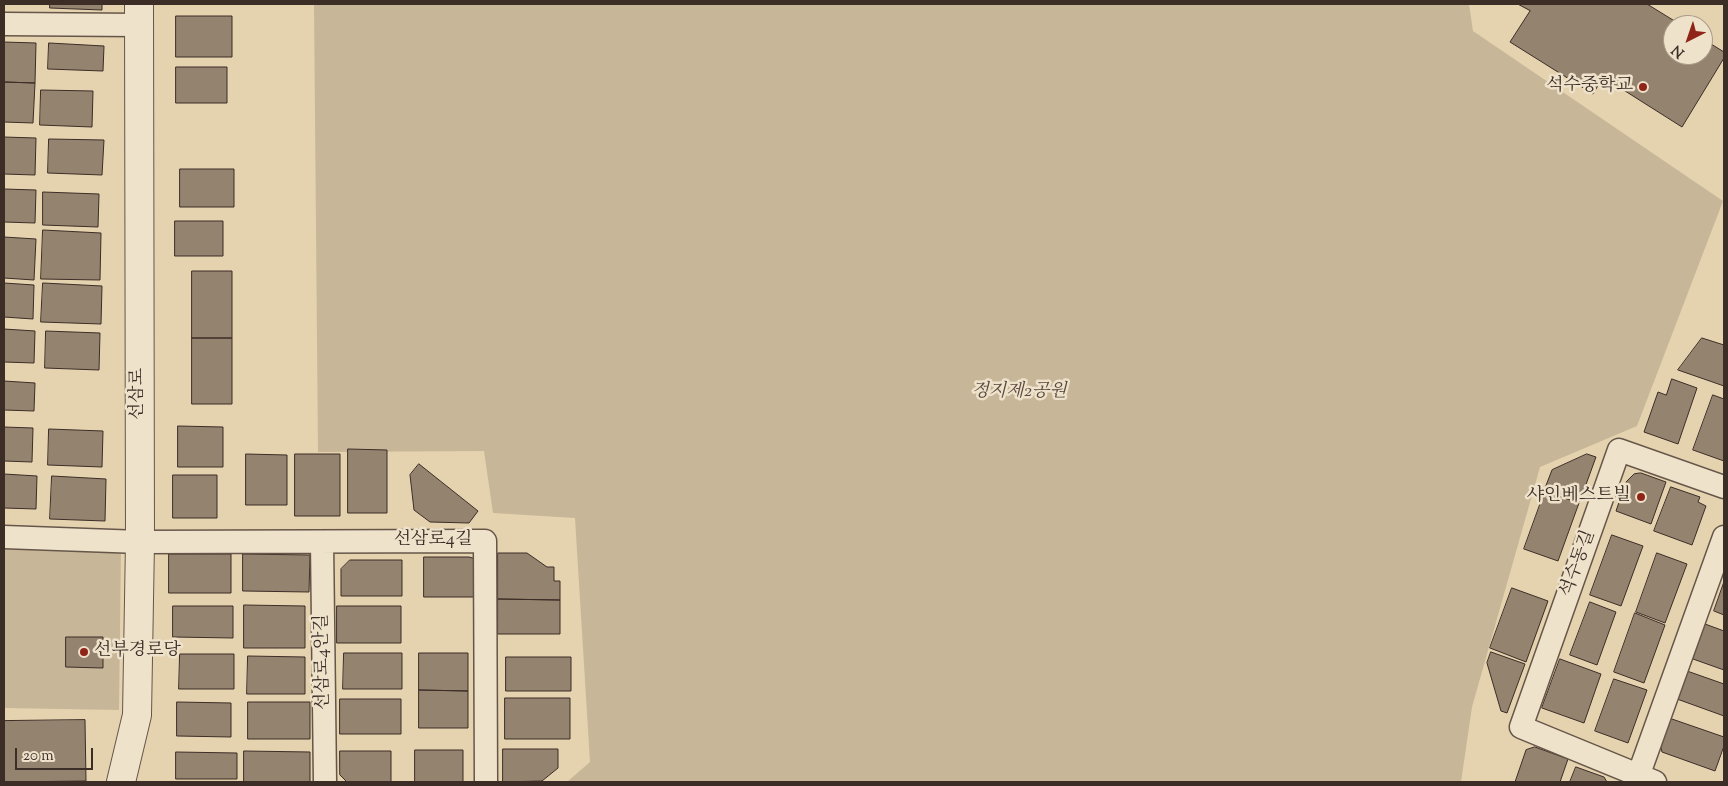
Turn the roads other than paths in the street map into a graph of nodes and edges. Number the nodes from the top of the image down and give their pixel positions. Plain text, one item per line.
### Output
1 (139, 14) edge
2 (4, 24) edge
3 (1724, 487) edge
4 (4, 537) edge
5 (1724, 537) edge
6 (140, 542) junction
7 (322, 542) junction
8 (1643, 780) edge
9 (121, 782) edge
10 (325, 782) edge
11 (486, 782) edge

1 - 2 street
1 - 6 street, 선삼로
3 - 8 street, 석수동길
4 - 6 street, 선삼로4길
5 - 8 street
6 - 7 street, 선삼로4길
6 - 9 street, 선삼로
7 - 10 street, 선삼로4안길
7 - 11 street, 선삼로4길

